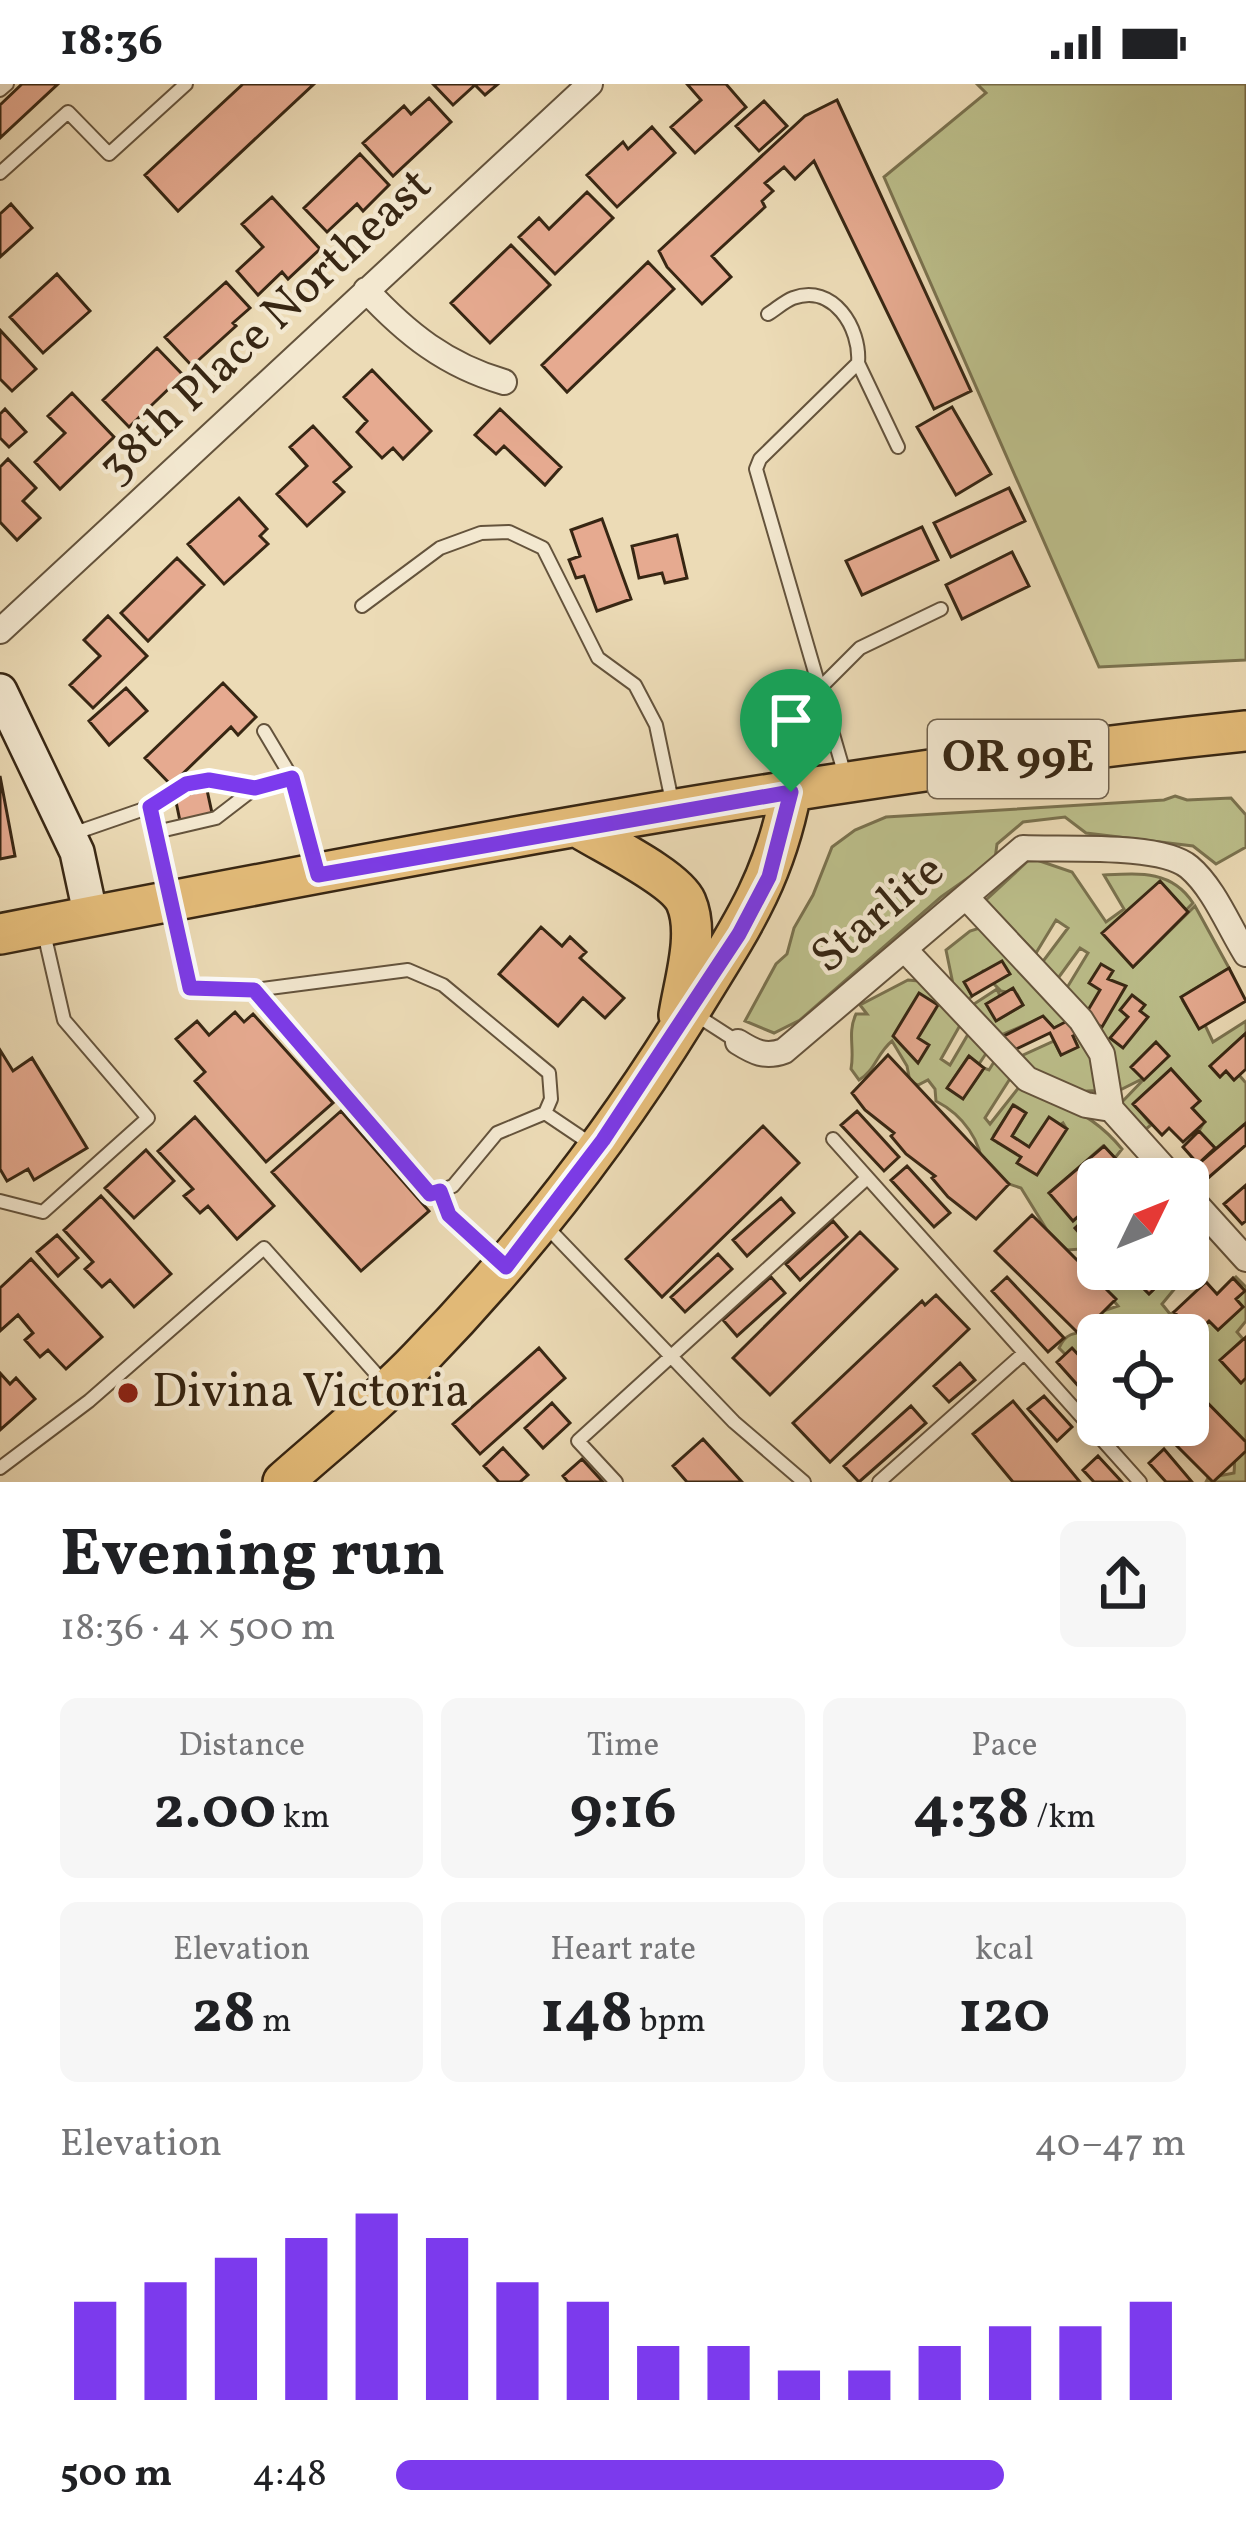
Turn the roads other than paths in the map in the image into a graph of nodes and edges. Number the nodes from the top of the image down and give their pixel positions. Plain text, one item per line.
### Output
1 (7, 84) edge
2 (186, 84) edge
3 (590, 84) edge
4 (0, 91) edge
5 (0, 173) edge
6 (366, 290) junction
7 (768, 314) dead end
8 (858, 363) junction
9 (505, 382) dead end
10 (898, 447) dead end
11 (362, 606) dead end
12 (941, 609) dead end
13 (0, 631) edge
14 (820, 688) junction
15 (0, 691) edge
16 (264, 731) dead end
17 (1246, 731) edge
18 (292, 778) junction
19 (848, 784) junction
20 (255, 788) junction
21 (791, 792) junction
22 (150, 807) junction
23 (674, 811) junction
24 (578, 827) junction
25 (156, 832) junction
26 (69, 835) junction
27 (318, 875) junction
28 (966, 897) junction
29 (172, 902) junction
30 (91, 916) junction
31 (42, 926) junction
32 (0, 934) edge
33 (905, 951) junction
34 (1246, 954) edge
35 (254, 990) junction
36 (683, 1022) junction
37 (737, 1042) joint
38 (1111, 1109) junction
39 (545, 1112) junction
40 (832, 1139) dead end
41 (597, 1148) junction
42 (1155, 1158) edge
43 (867, 1178) junction
44 (440, 1191) junction
45 (0, 1201) edge
46 (1209, 1218) edge
47 (542, 1222) junction
48 (1246, 1259) edge
49 (506, 1267) junction
50 (1024, 1353) junction
51 (670, 1354) junction
52 (388, 1388) junction
53 (0, 1468) edge
54 (283, 1482) edge
55 (616, 1482) edge
56 (804, 1482) edge
57 (879, 1482) edge
58 (1140, 1482) edge

1 - 4 lane
2 - 5 lane
3 - 6 street, 38th Place Northeast
6 - 9 street
6 - 13 street, 38th Place Northeast
7 - 8 lane
8 - 10 lane
8 - 14 lane
11 - 23 lane
12 - 14 lane
14 - 19 lane
15 - 26 street
16 - 18 lane
17 - 19 main road, OR 99E
18 - 20 lane
18 - 27 lane
19 - 21 main road, OR 99E
20 - 22 lane
20 - 25 lane
21 - 23 main road, OR 99E
21 - 36 main road
22 - 25 lane
22 - 26 lane
23 - 24 main road, OR 99E
24 - 27 main road, OR 99E
24 - 36 main road
25 - 29 lane
26 - 30 street
27 - 29 main road, OR 99E
28 - 33 street, Starlite
28 - 34 street, Starlite
28 - 38 street
29 - 30 main road, OR 99E
29 - 35 lane
30 - 31 main road, OR 99E
31 - 32 main road, OR 99E
31 - 45 lane
33 - 37 street, Starlite
33 - 38 street
35 - 39 lane
35 - 44 lane
36 - 37 lane
36 - 41 main road
38 - 42 street
39 - 41 lane
39 - 44 lane
40 - 43 lane
41 - 47 main road
43 - 50 lane
43 - 51 lane
44 - 49 lane
46 - 48 street
47 - 49 main road
47 - 51 lane
49 - 52 main road
50 - 57 lane
50 - 58 lane
51 - 55 lane
51 - 56 lane
52 - 53 lane
52 - 54 main road

